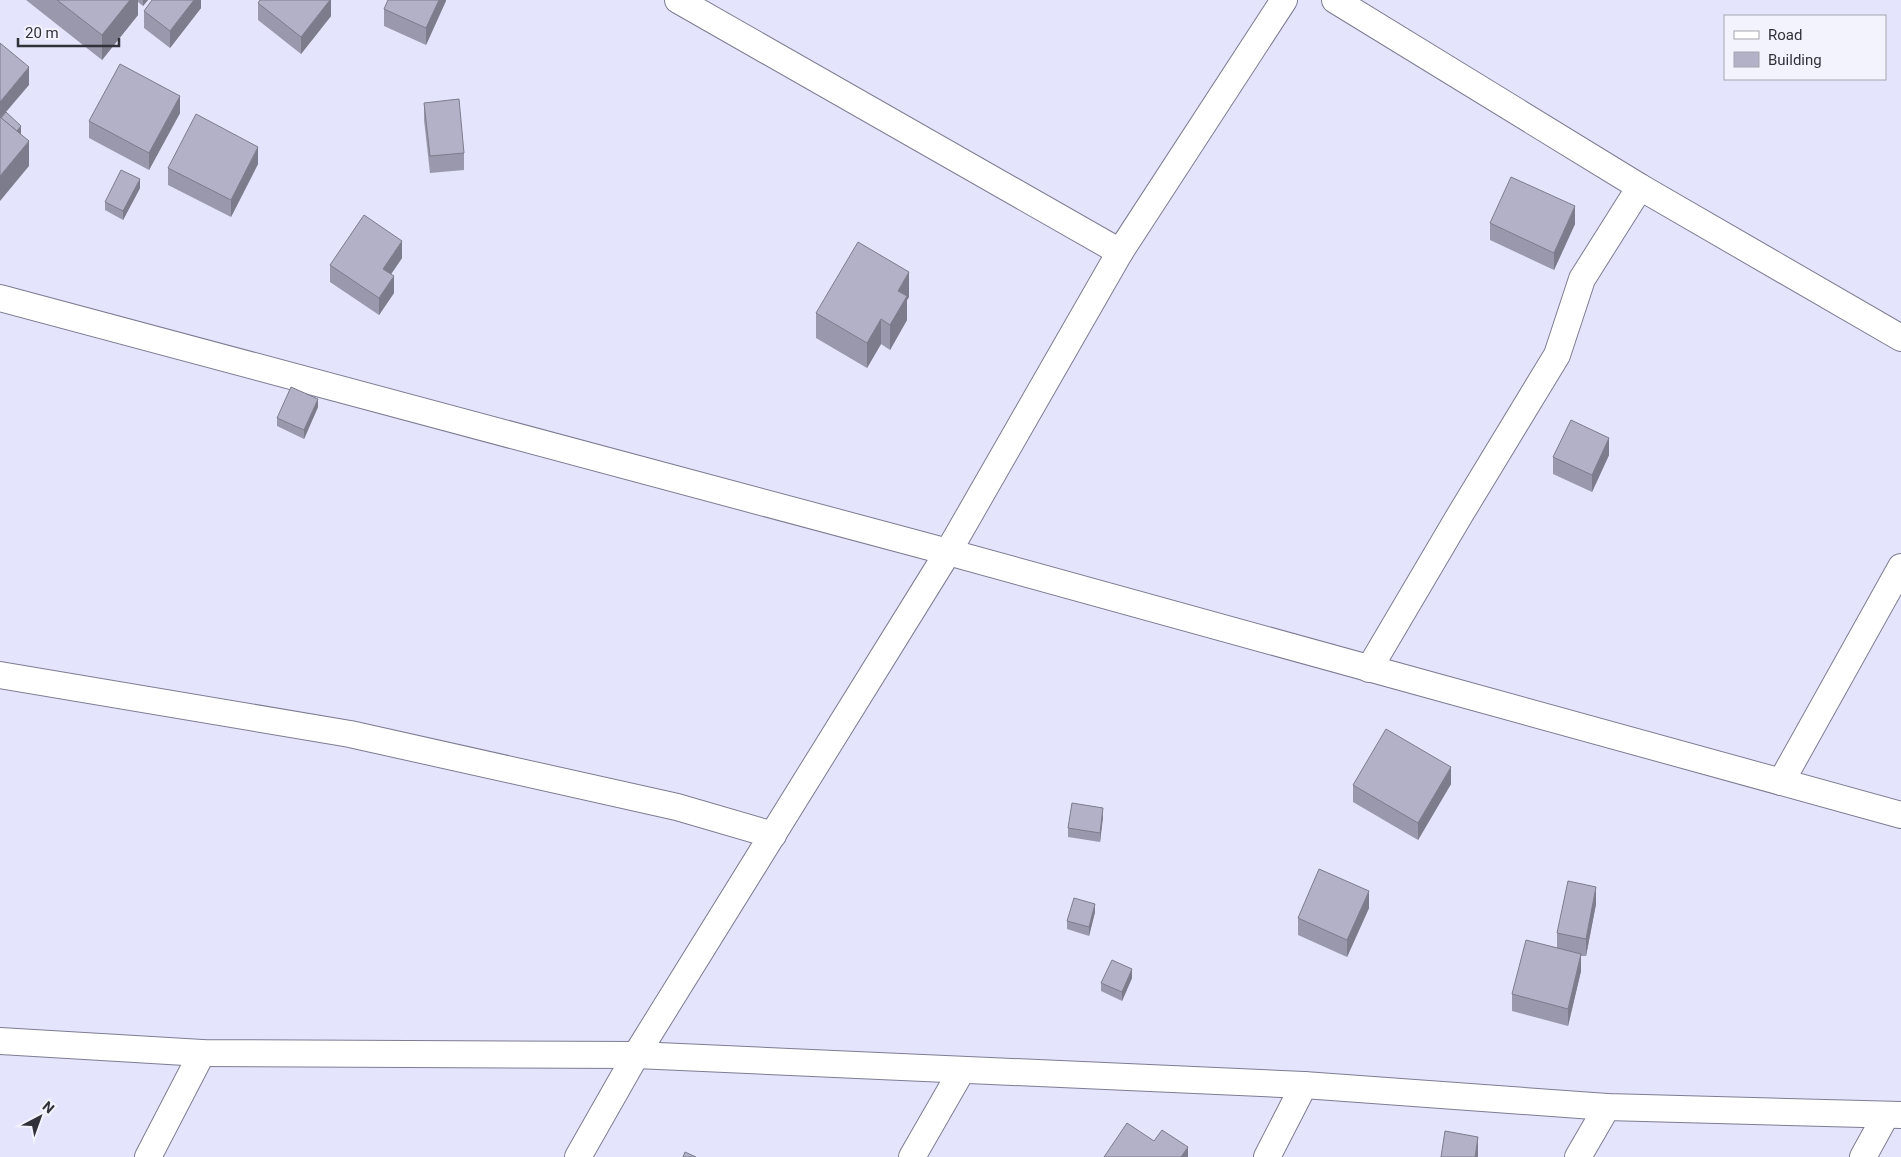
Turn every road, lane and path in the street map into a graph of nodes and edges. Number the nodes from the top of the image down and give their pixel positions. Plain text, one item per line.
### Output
1 (678, 0) edge
2 (1284, 0) edge
3 (1335, 0) edge
4 (1640, 187) junction
5 (1120, 252) junction
6 (0, 298) edge
7 (1901, 338) edge
8 (948, 552) junction
9 (1901, 567) edge
10 (1369, 669) junction
11 (0, 675) edge
12 (1781, 782) junction
13 (1901, 815) edge
14 (773, 835) junction
15 (0, 1041) edge
16 (202, 1052) junction
17 (636, 1055) junction
18 (962, 1070) junction
19 (1304, 1086) junction
20 (1608, 1107) junction
21 (1893, 1115) edge
22 (148, 1157) edge
23 (578, 1157) edge
24 (912, 1157) edge
25 (1267, 1157) edge
26 (1578, 1157) edge
27 (1863, 1157) edge

1 - 5 street
2 - 5 street
3 - 4 street
4 - 7 street
4 - 10 street
5 - 8 street
6 - 8 street
8 - 10 street
8 - 14 street
9 - 12 street
10 - 12 street
11 - 14 street
12 - 13 street
14 - 17 street
15 - 16 street
16 - 17 street
16 - 22 street
17 - 18 street
17 - 23 street
18 - 19 street
18 - 24 street
19 - 20 street
19 - 25 street
20 - 21 street
20 - 26 street
21 - 27 street

